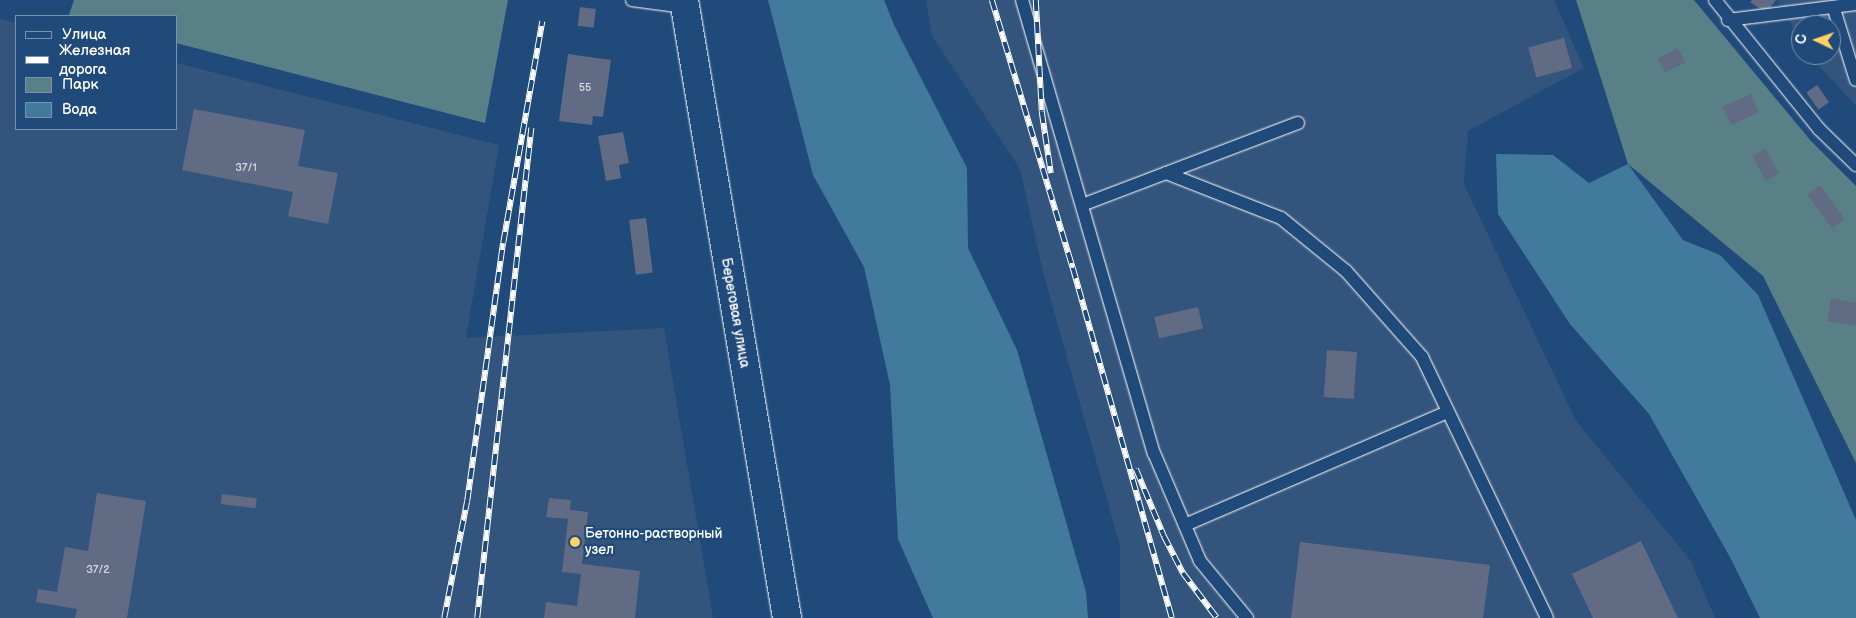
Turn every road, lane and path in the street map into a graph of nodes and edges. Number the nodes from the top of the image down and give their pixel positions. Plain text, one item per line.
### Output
1 (632, 0) edge
2 (1022, 0) edge
3 (1715, 0) edge
4 (684, 3) edge
5 (1856, 4) edge
6 (1834, 9) junction
7 (1728, 20) junction
8 (1856, 80) edge
9 (1298, 123) dead end
10 (1856, 165) edge
11 (1166, 173) junction
12 (1082, 206) junction
13 (1448, 412) junction
14 (1185, 525) junction
15 (787, 618) edge
16 (1247, 618) edge
17 (1547, 618) edge

1 - 4 lane
2 - 12 lane
3 - 7 lane
4 - 15 street, Береговая улица
5 - 6 lane
6 - 7 lane
6 - 8 lane
7 - 10 lane
9 - 11 lane
11 - 12 lane
11 - 13 lane
12 - 14 lane
13 - 14 lane
13 - 17 lane
14 - 16 lane

